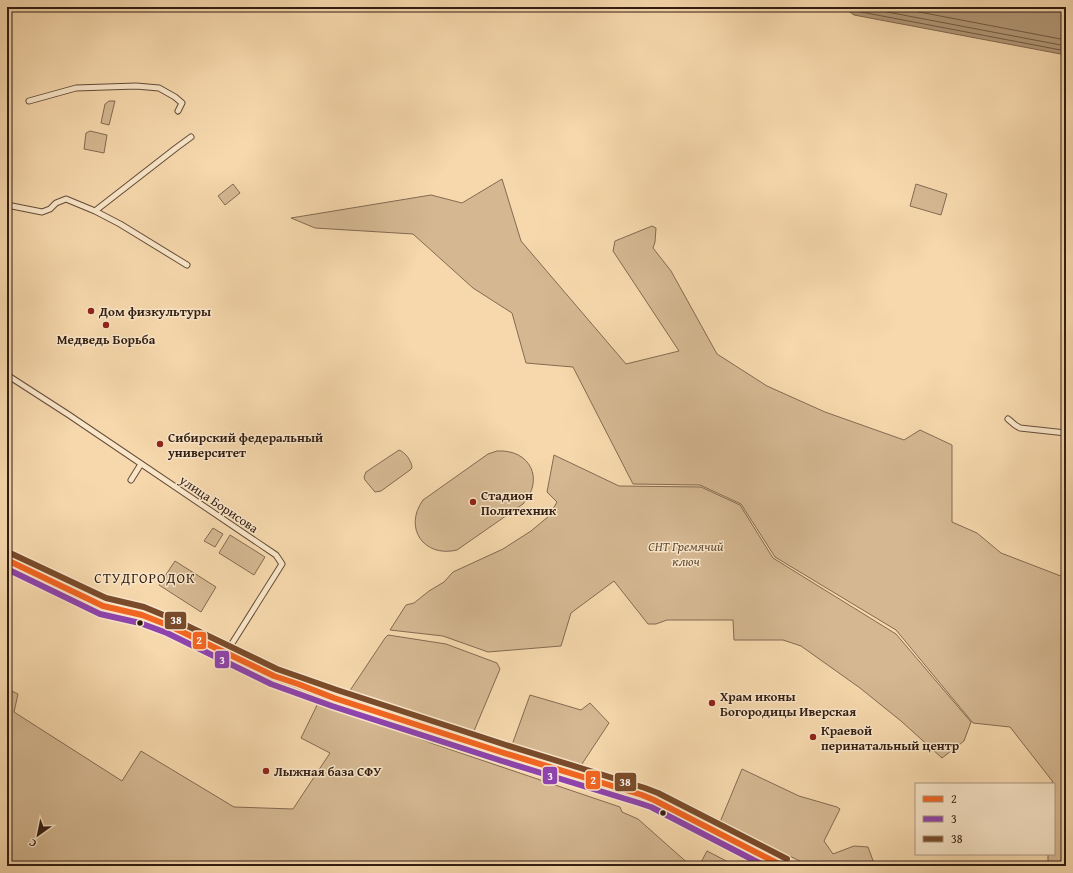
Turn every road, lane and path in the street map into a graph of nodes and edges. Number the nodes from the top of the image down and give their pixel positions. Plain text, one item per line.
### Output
1 (29, 101) dead end
2 (178, 111) dead end
3 (191, 137) dead end
4 (7, 205) edge
5 (96, 211) junction
6 (187, 265) dead end
7 (7, 375) edge
8 (1008, 419) dead end
9 (1066, 432) edge
10 (141, 464) junction
11 (131, 480) dead end
12 (7, 560) edge
13 (226, 653) junction
14 (783, 866) edge

1 - 2 street
3 - 5 street
4 - 5 street
5 - 6 street
7 - 10 street, улица Борисова
8 - 9 street
10 - 11 street
10 - 13 street, улица Борисова
12 - 13 main road
13 - 14 main road

